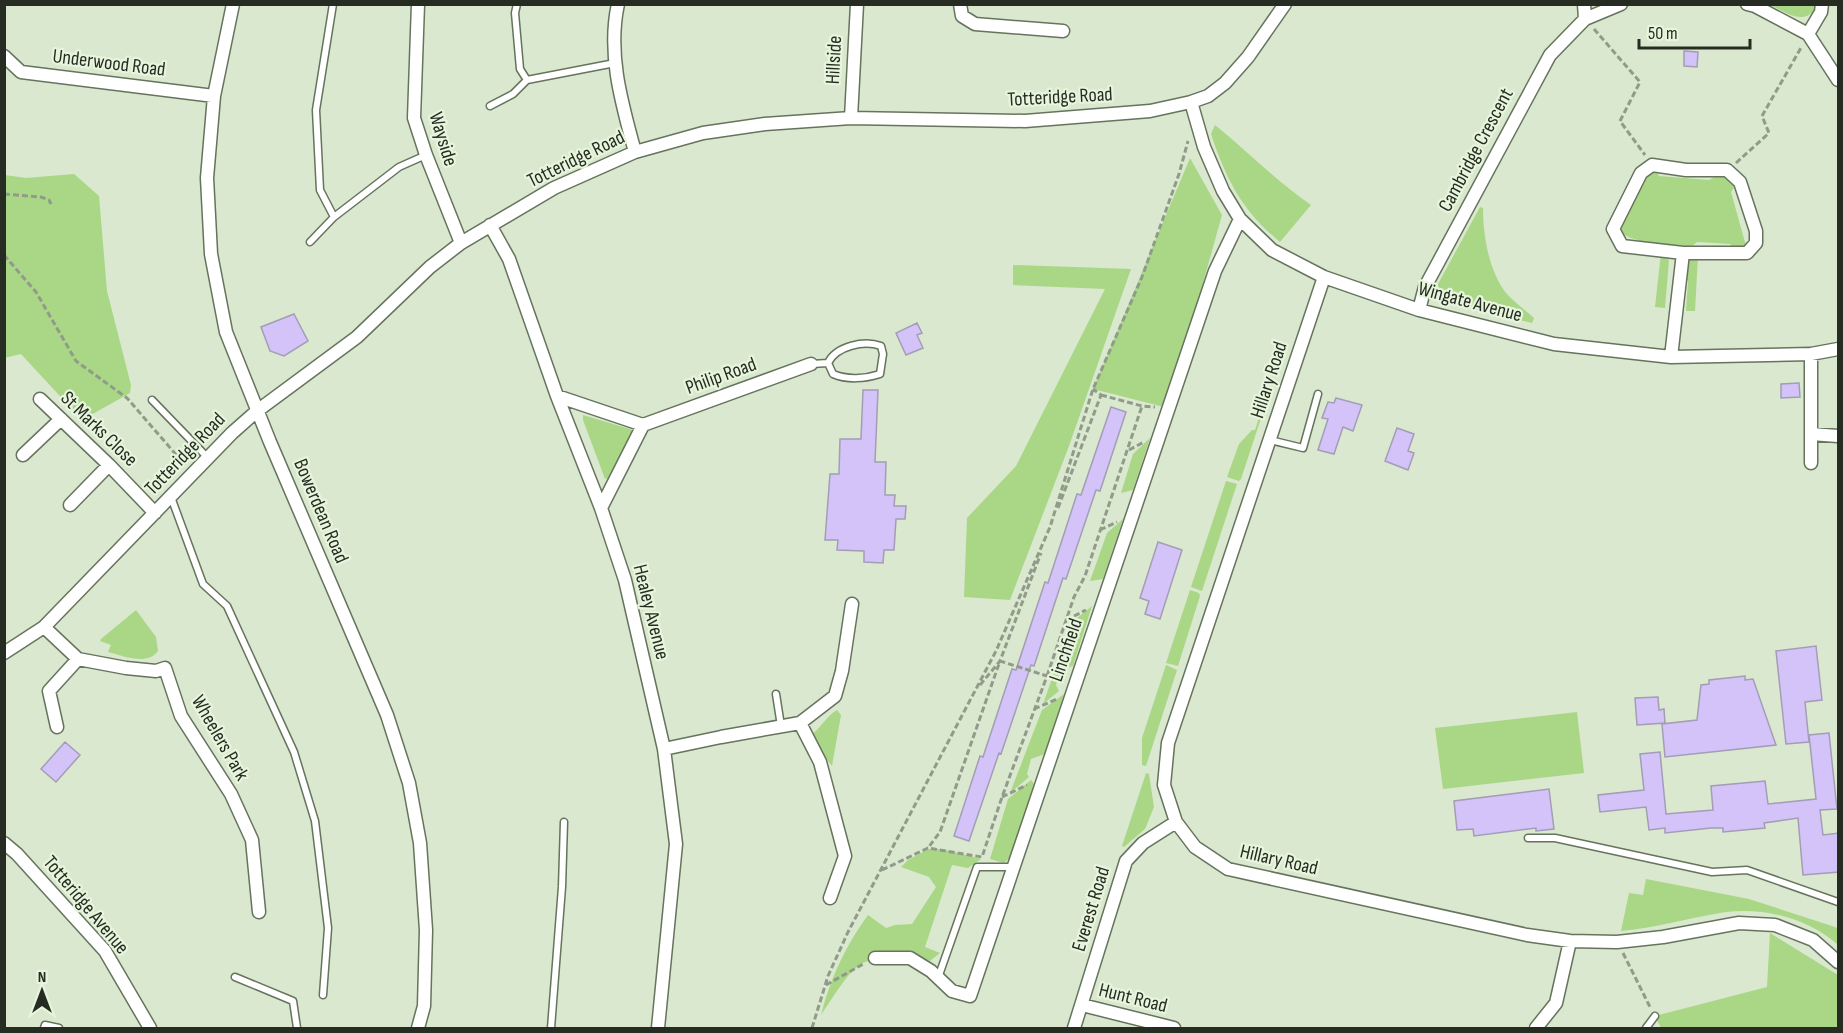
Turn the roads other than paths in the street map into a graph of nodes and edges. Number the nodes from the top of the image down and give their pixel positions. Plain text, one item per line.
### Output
1 (233, 4) edge
2 (333, 4) edge
3 (418, 4) edge
4 (517, 4) edge
5 (618, 4) edge
6 (857, 4) edge
7 (960, 4) edge
8 (1285, 4) edge
9 (1584, 4) edge
10 (1621, 4) edge
11 (1747, 4) edge
12 (1822, 4) edge
13 (1585, 19) junction
14 (1063, 31) dead end
15 (1808, 34) junction
16 (4, 56) edge
17 (615, 63) junction
18 (527, 80) junction
19 (1839, 80) edge
20 (214, 96) junction
21 (490, 106) dead end
22 (1193, 107) junction
23 (851, 118) junction
24 (635, 152) junction
25 (426, 156) junction
26 (334, 217) junction
27 (1240, 219) junction
28 (490, 225) junction
29 (310, 242) dead end
30 (461, 243) junction
31 (1683, 253) junction
32 (1324, 277) junction
33 (1419, 310) junction
34 (1839, 349) edge
35 (1811, 354) junction
36 (1671, 357) junction
37 (828, 363) junction
38 (811, 364) joint
39 (1318, 394) dead end
40 (557, 396) junction
41 (40, 399) dead end
42 (152, 400) dead end
43 (257, 411) junction
44 (61, 419) junction
45 (644, 425) junction
46 (1811, 434) junction
47 (1839, 436) edge
48 (1270, 440) junction
49 (23, 456) dead end
50 (208, 458) junction
51 (1811, 463) dead end
52 (109, 465) junction
53 (171, 497) junction
54 (70, 505) dead end
55 (600, 508) junction
56 (155, 513) junction
57 (852, 604) dead end
58 (44, 627) junction
59 (4, 653) edge
60 (78, 659) junction
61 (776, 694) dead end
62 (800, 723) junction
63 (781, 726) junction
64 (57, 727) dead end
65 (663, 749) junction
66 (564, 822) dead end
67 (1176, 822) junction
68 (1528, 838) dead end
69 (4, 843) edge
70 (1013, 867) junction
71 (830, 898) dead end
72 (1839, 902) edge
73 (259, 912) dead end
74 (1570, 941) junction
75 (875, 958) road end
76 (1839, 962) edge
77 (235, 977) dead end
78 (938, 978) junction
79 (323, 995) dead end
80 (1082, 1005) junction
81 (1655, 1016) road end
82 (44, 1029) edge
83 (59, 1029) edge
84 (150, 1029) edge
85 (297, 1029) edge
86 (418, 1029) edge
87 (551, 1029) edge
88 (658, 1029) edge
89 (1074, 1029) edge
90 (1174, 1029) edge
91 (1536, 1029) edge
92 (1646, 1029) edge

1 - 20 street, Bowerdean Road
2 - 26 lane
3 - 25 street, Wayside
4 - 18 lane
5 - 17 street
6 - 23 street, Hillside
7 - 14 street
8 - 22 street, Totteridge Road
9 - 13 street
10 - 13 street, Cambridge Crescent
11 - 15 street
12 - 15 street
13 - 33 street, Cambridge Crescent
15 - 19 street
16 - 20 street, Underwood Road
17 - 18 lane
17 - 24 street
18 - 21 lane
20 - 43 street, Bowerdean Road
22 - 23 street, Totteridge Road
22 - 27 street, Wingate Avenue
23 - 24 street, Totteridge Road
24 - 28 street, Totteridge Road
25 - 26 lane
25 - 30 street, Wayside
26 - 29 lane
27 - 32 street, Wingate Avenue
27 - 70 street, Linchfield
28 - 30 street, Totteridge Road
28 - 40 street, Healey Avenue
30 - 43 street, Totteridge Road
31 - 31 street
31 - 36 street
32 - 33 street, Wingate Avenue
32 - 48 street, Hillary Road
33 - 36 street, Wingate Avenue
34 - 35 street, Wingate Avenue
35 - 36 street, Wingate Avenue
35 - 46 street
37 - 37 lane
37 - 38 lane
38 - 45 street, Philip Road
39 - 48 lane
40 - 45 street
40 - 55 street, Healey Avenue
41 - 44 street, St Marks Close
42 - 50 lane
43 - 50 street, Totteridge Road
43 - 86 street, Bowerdean Road
44 - 49 street
44 - 52 street, St Marks Close
45 - 55 street
46 - 47 street
46 - 51 street
48 - 67 street, Hillary Road
50 - 53 street, Totteridge Road
52 - 54 street
52 - 56 street, St Marks Close
53 - 56 street, Totteridge Road
53 - 79 lane
55 - 65 street, Healey Avenue
56 - 58 street, Totteridge Road
57 - 62 street
58 - 59 street, Totteridge Road
58 - 60 street
60 - 64 street
60 - 73 street, Wheelers Park
61 - 63 lane
62 - 63 street
62 - 71 street
63 - 65 street
65 - 88 street, Healey Avenue
66 - 87 lane
67 - 74 street, Hillary Road
67 - 80 street, Everest Road
68 - 72 lane
69 - 84 street, Totteridge Avenue
70 - 78 lane
70 - 78 street, Linchfield
74 - 76 street, Hillary Road
74 - 91 street
75 - 78 street, Linchfield
77 - 85 lane
80 - 89 street, Everest Road
80 - 90 street, Hunt Road
81 - 92 lane
82 - 83 lane

